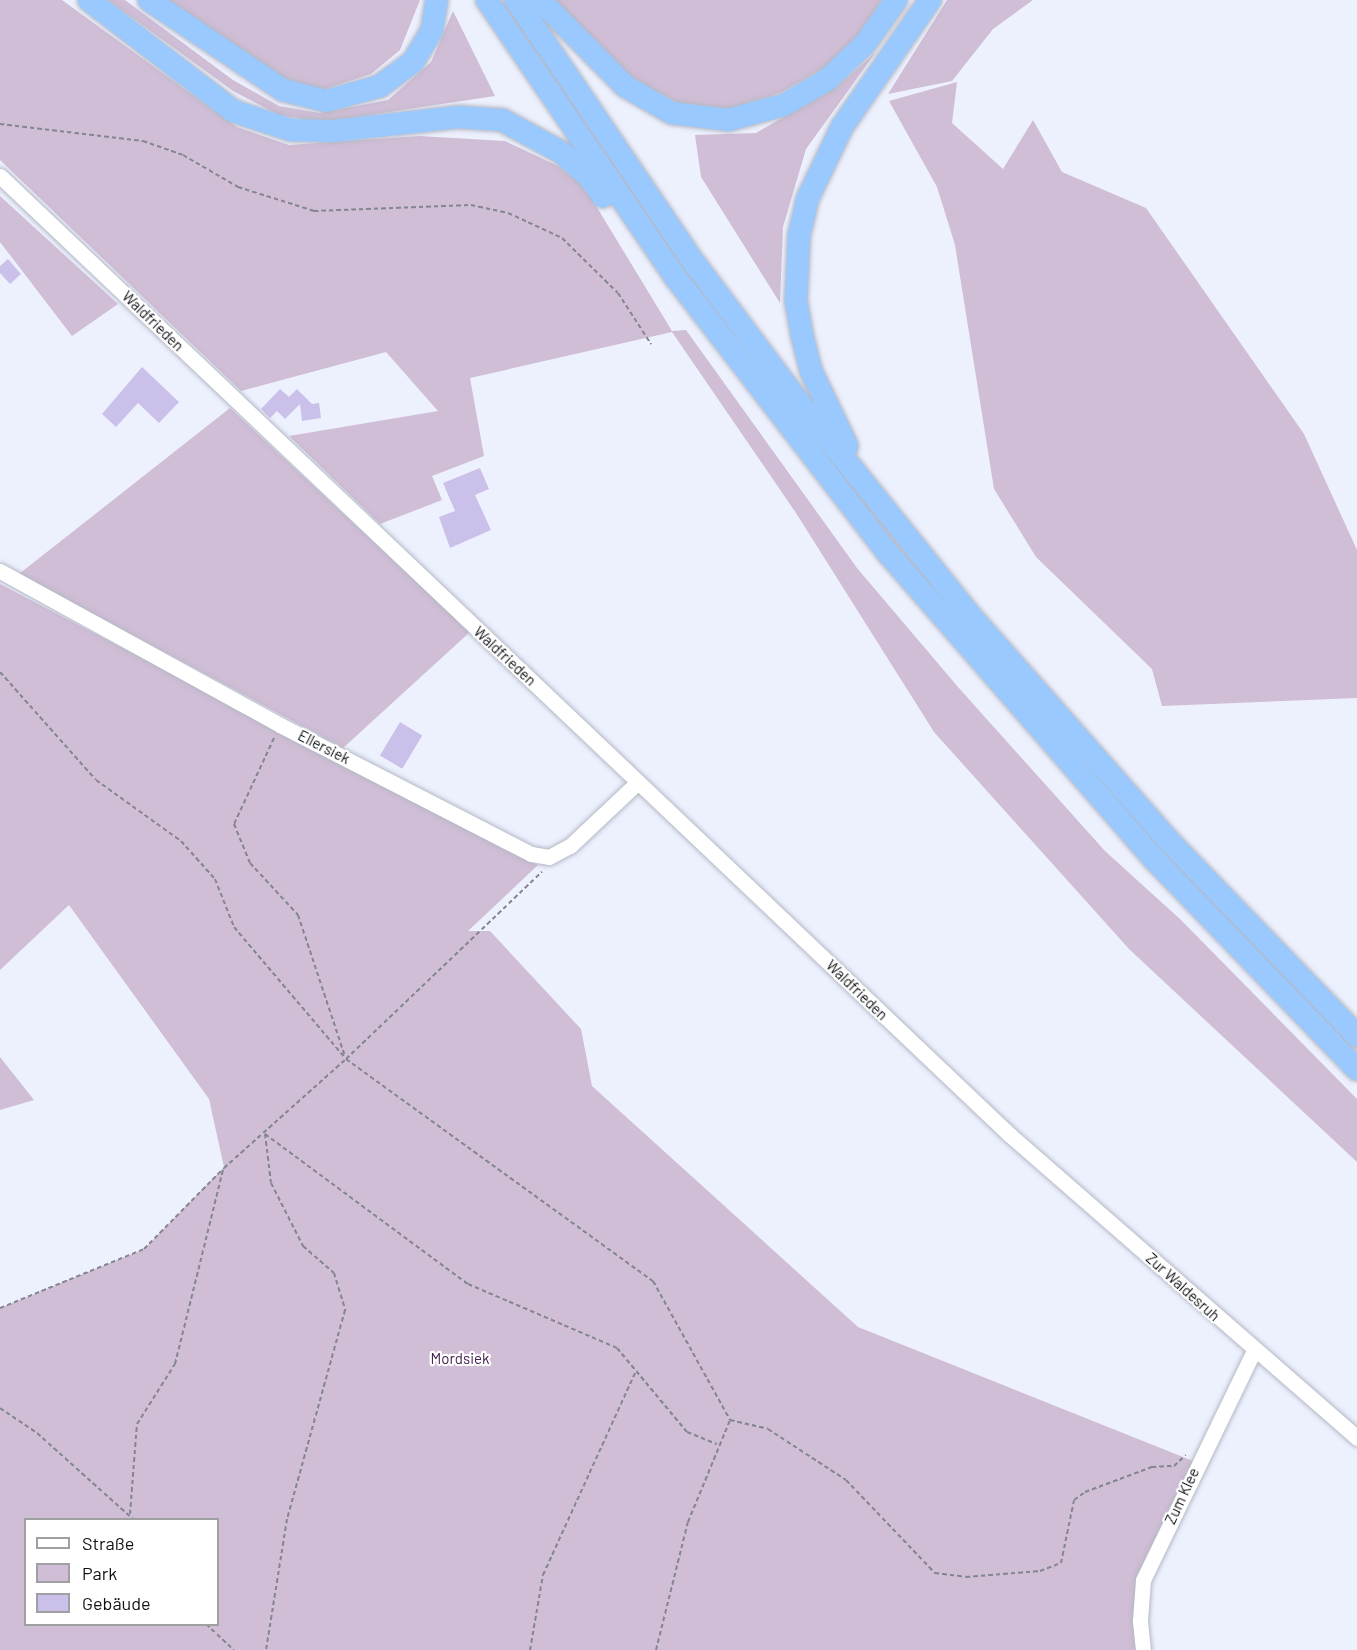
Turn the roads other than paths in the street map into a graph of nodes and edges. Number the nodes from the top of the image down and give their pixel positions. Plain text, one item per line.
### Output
1 (89, 0) edge
2 (149, 0) edge
3 (437, 0) edge
4 (487, 0) edge
5 (516, 0) edge
6 (540, 0) edge
7 (896, 0) edge
8 (930, 0) edge
9 (0, 176) edge
10 (676, 278) junction
11 (869, 490) junction
12 (0, 571) edge
13 (638, 782) junction
14 (1357, 1036) edge
15 (1357, 1069) edge
16 (1010, 1135) joint
17 (1254, 1350) junction
18 (1357, 1437) edge
19 (1143, 1650) edge

1 - 10 highway
2 - 3 highway
4 - 10 highway
5 - 11 highway
6 - 7 highway
8 - 11 highway
9 - 13 street, Waldfrieden
10 - 15 highway
11 - 14 highway
12 - 13 street, Ellersiek
13 - 16 street, Waldfrieden
16 - 17 street, Zur Waldesruh
17 - 18 street, Zur Waldesruh
17 - 19 street, Zum Klee

